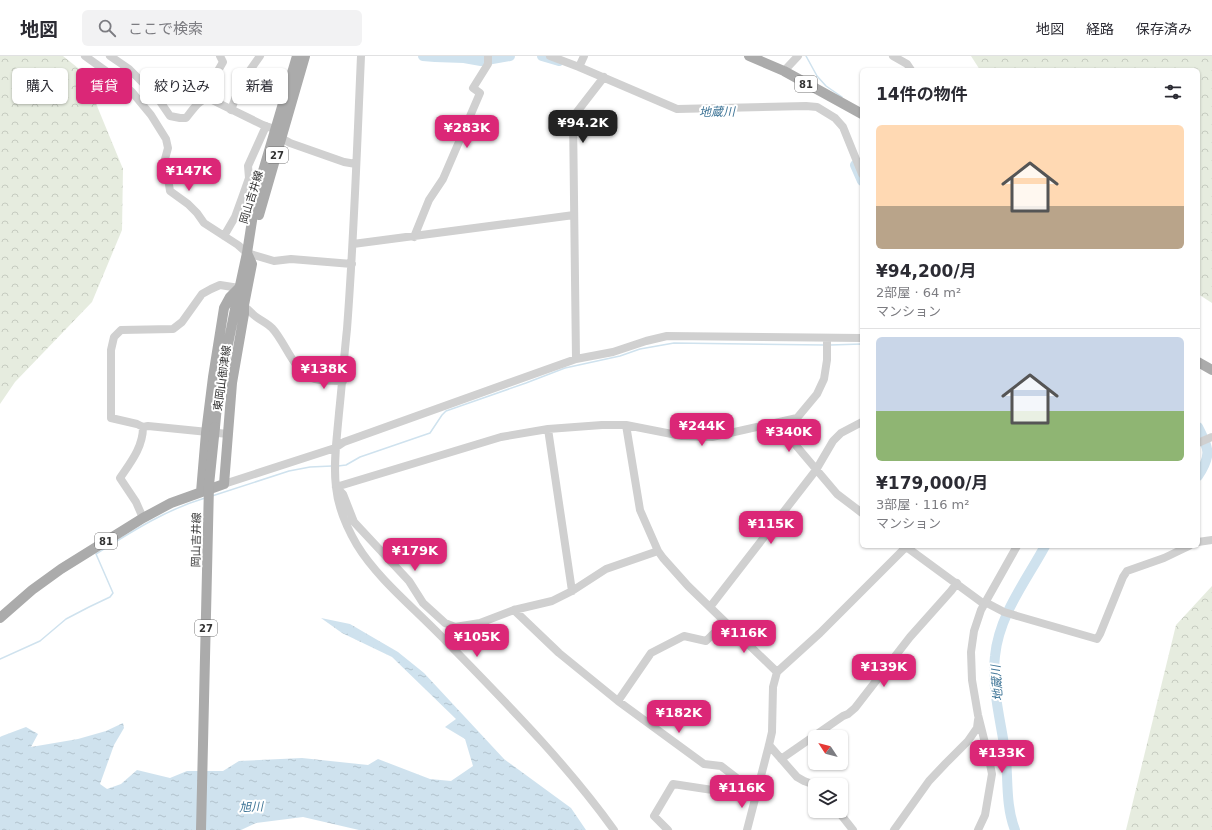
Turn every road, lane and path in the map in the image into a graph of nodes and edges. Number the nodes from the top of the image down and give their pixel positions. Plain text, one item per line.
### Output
1 (85, 56) edge
2 (110, 56) edge
3 (220, 56) edge
4 (260, 56) edge
5 (298, 56) edge
6 (305, 56) edge
7 (361, 56) edge
8 (488, 56) edge
9 (550, 56) edge
10 (584, 56) edge
11 (749, 56) edge
12 (798, 56) edge
13 (893, 56) edge
14 (579, 67) junction
15 (220, 68) edge
16 (910, 68) edge
17 (784, 71) junction
18 (604, 77) junction
19 (140, 80) edge
20 (162, 104) edge
21 (198, 104) edge
22 (219, 104) edge
23 (232, 110) junction
24 (860, 113) edge
25 (276, 132) junction
26 (356, 164) junction
27 (860, 169) edge
28 (574, 215) junction
29 (224, 236) junction
30 (414, 237) junction
31 (353, 244) junction
32 (247, 253) junction
33 (352, 264) junction
34 (239, 288) junction
35 (240, 305) junction
36 (827, 338) junction
37 (860, 338) edge
38 (576, 359) junction
39 (1200, 363) edge
40 (1212, 370) edge
41 (342, 381) junction
42 (777, 423) junction
43 (860, 423) edge
44 (626, 425) junction
45 (143, 428) junction
46 (548, 429) junction
47 (211, 430) junction
48 (228, 434) junction
49 (1212, 437) edge
50 (1200, 441) edge
51 (335, 452) junction
52 (816, 470) junction
53 (224, 484) junction
54 (336, 487) junction
55 (202, 492) junction
56 (860, 511) edge
57 (143, 518) junction
58 (1212, 540) edge
59 (1200, 542) edge
60 (904, 548) edge
61 (909, 548) edge
62 (1016, 548) edge
63 (1185, 548) edge
64 (658, 551) junction
65 (957, 583) junction
66 (572, 591) junction
67 (985, 603) junction
68 (710, 607) junction
69 (514, 610) junction
70 (0, 618) edge
71 (725, 622) junction
72 (777, 672) junction
73 (618, 702) junction
74 (978, 715) junction
75 (769, 745) junction
76 (781, 759) junction
77 (731, 774) junction
78 (808, 782) edge
79 (756, 793) junction
80 (844, 818) edge
81 (201, 830) edge
82 (614, 830) edge
83 (668, 830) edge
84 (747, 830) edge
85 (854, 830) edge
86 (894, 830) edge
87 (978, 830) edge

1 - 29 street
2 - 19 street
3 - 15 street
4 - 23 street
5 - 25 main road, 岡山吉井線 / 27
6 - 25 main road, 岡山吉井線 / 27
7 - 26 street
8 - 30 street
9 - 14 street
10 - 14 street
11 - 17 main road, 81
12 - 17 street
13 - 16 street
14 - 18 street
17 - 24 main road, 81
18 - 27 street
18 - 28 street
20 - 21 street
22 - 23 street
23 - 25 street
25 - 26 street
25 - 29 street
25 - 32 main road, 岡山吉井線 / 27
26 - 31 street
28 - 30 street
28 - 38 street
29 - 32 street
30 - 31 street
31 - 33 street
32 - 33 street
32 - 34 main road, 岡山吉井線 / 27
32 - 35 main road, 東岡山御津線
33 - 41 street
34 - 35 main road, 岡山吉井線 / 27
34 - 45 street
34 - 47 main road, 東岡山御津線
35 - 41 street
35 - 47 main road, 岡山吉井線 / 27
35 - 48 main road, 東岡山御津線
36 - 37 street
36 - 38 street
36 - 42 street
38 - 51 street
39 - 40 main road
41 - 51 street
42 - 44 street
42 - 52 street
43 - 52 street
44 - 46 street
44 - 64 street
45 - 47 street
45 - 57 street
46 - 54 street
46 - 66 street
47 - 48 street
47 - 55 main road, 東岡山御津線
47 - 81 main road, 岡山吉井線 / 27, bridge
48 - 53 main road, 東岡山御津線
49 - 50 street
51 - 53 street
51 - 54 street
52 - 56 street
52 - 68 street
53 - 55 main road, 81
54 - 69 street
54 - 82 street
55 - 57 main road, 81
57 - 70 main road, 81
58 - 59 street
60 - 72 street
61 - 65 street
62 - 67 street
63 - 67 street
64 - 66 street
64 - 68 street
65 - 67 street
65 - 76 street
66 - 69 street
67 - 74 street
68 - 71 street
69 - 73 street
71 - 72 street
71 - 73 street
72 - 75 street
73 - 77 street
74 - 86 street
74 - 87 street
75 - 76 street
75 - 79 street
76 - 78 street
77 - 79 street
77 - 83 street
79 - 84 street
80 - 85 street

